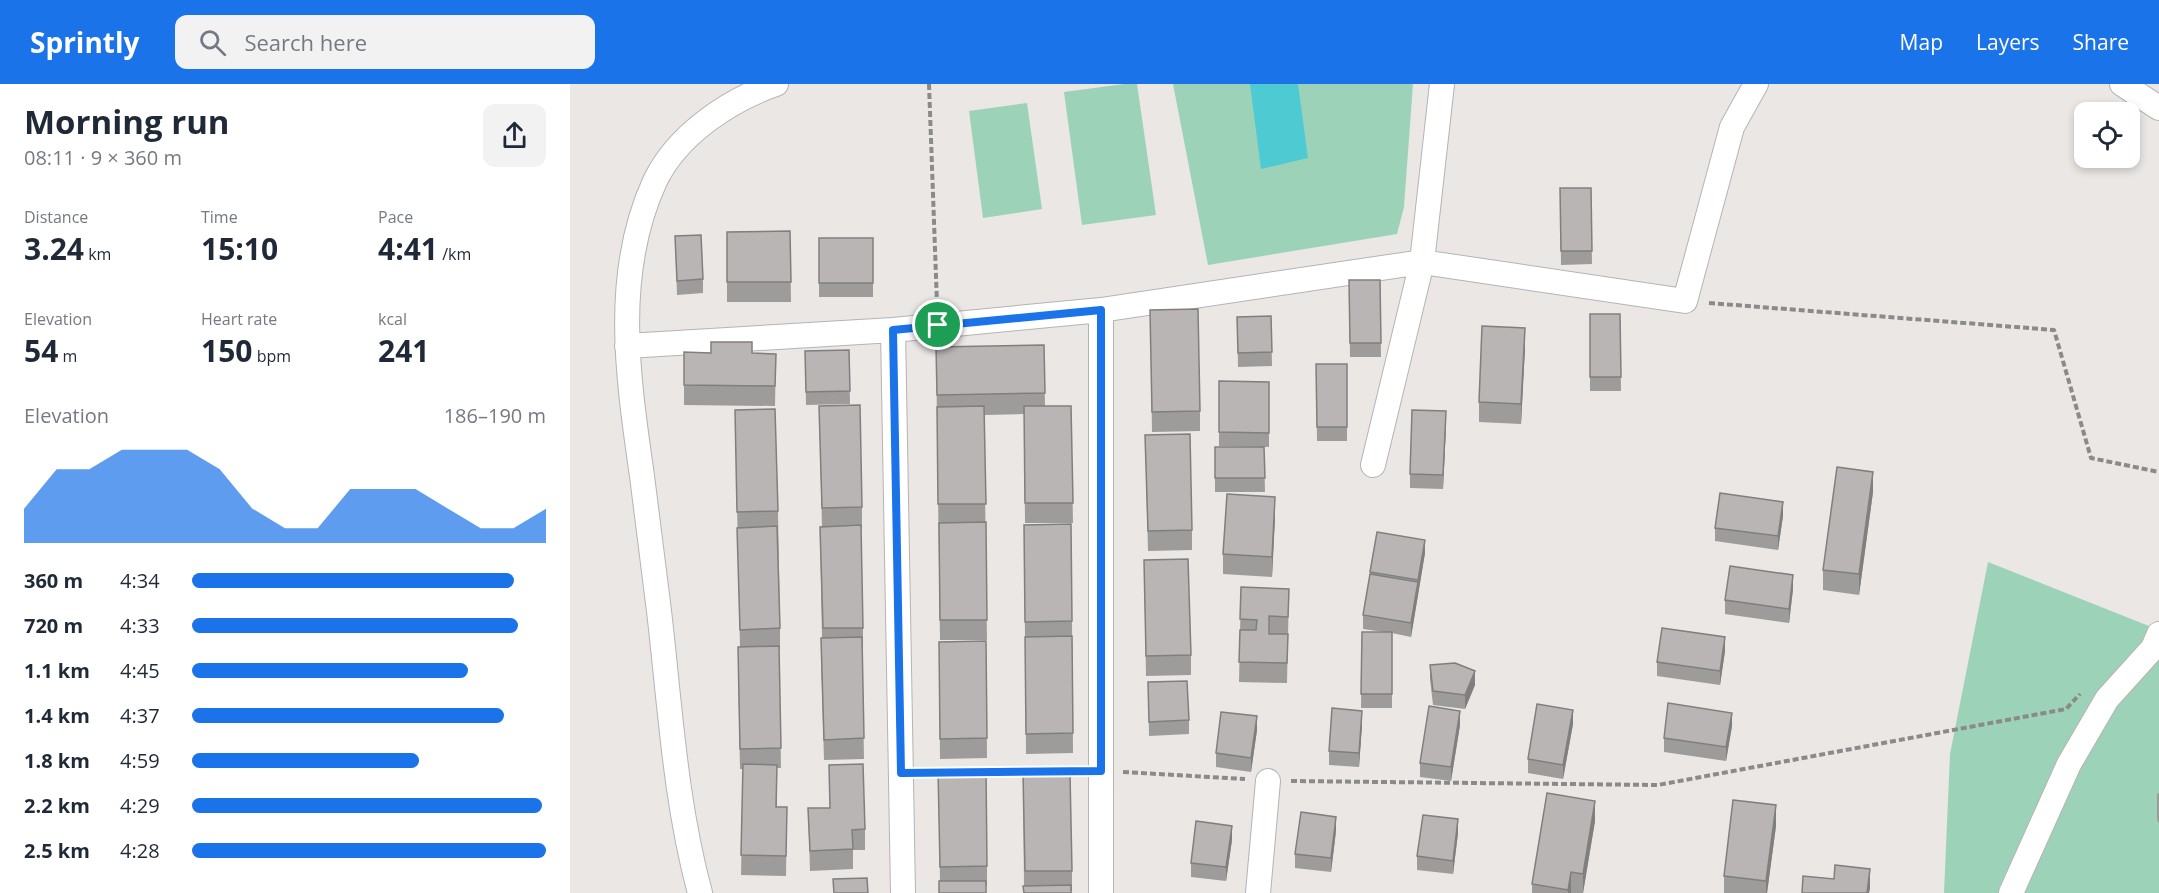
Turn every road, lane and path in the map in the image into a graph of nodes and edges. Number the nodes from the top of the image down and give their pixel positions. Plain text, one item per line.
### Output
1 (776, 84) edge
2 (929, 84) edge
3 (1442, 84) edge
4 (1756, 84) edge
5 (2122, 84) edge
6 (2159, 108) edge
7 (1422, 262) junction
8 (1685, 301) junction
9 (1101, 310) junction
10 (938, 325) junction
11 (893, 330) junction
12 (627, 346) junction
13 (1373, 465) dead end
14 (2159, 472) edge
15 (2157, 644) edge
16 (2081, 693) dead end
17 (1101, 771) junction
18 (948, 772) edge
19 (972, 772) edge
20 (901, 773) junction
21 (1268, 781) junction
22 (700, 893) edge
23 (903, 893) edge
24 (1101, 893) edge
25 (1258, 893) edge
26 (2011, 893) edge

1 - 12 street
2 - 10 path
3 - 7 street
4 - 8 street
5 - 6 street
7 - 8 street
7 - 9 street
7 - 13 street
8 - 14 path
9 - 10 street
9 - 17 street
10 - 11 street
11 - 12 street
11 - 20 street
12 - 22 street
15 - 26 street
16 - 21 path
17 - 19 path
17 - 21 path
17 - 24 street
18 - 20 path
20 - 23 street
21 - 25 street

